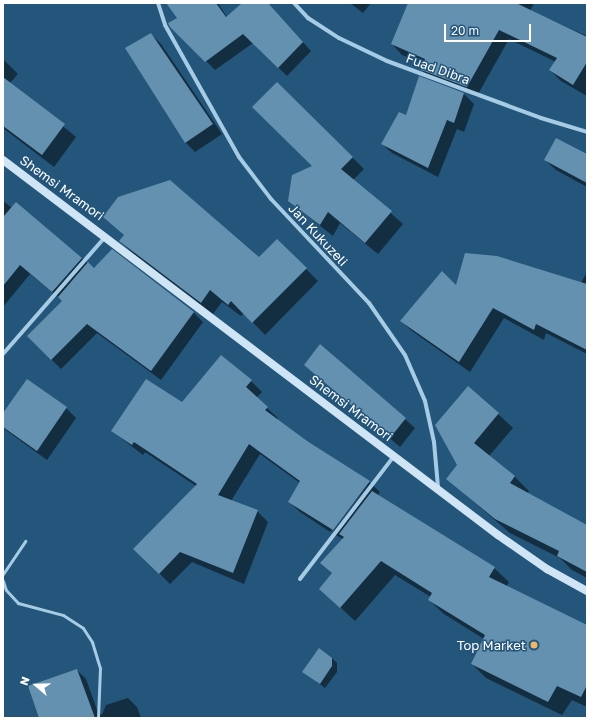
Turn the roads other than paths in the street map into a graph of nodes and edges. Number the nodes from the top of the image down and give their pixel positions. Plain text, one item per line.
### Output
1 (158, 3) edge
2 (294, 3) edge
3 (587, 132) edge
4 (3, 160) edge
5 (106, 236) junction
6 (3, 354) edge
7 (394, 456) junction
8 (438, 487) junction
9 (25, 541) dead end
10 (3, 574) edge
11 (300, 579) dead end
12 (3, 581) edge
13 (587, 591) edge
14 (98, 718) edge

1 - 8 street, Jan Kukuzeli
2 - 3 street, Fuad Dibra
4 - 5 street, Shemsi Mramori
5 - 6 street, Shemsi Mramori
5 - 7 street, Shemsi Mramori
7 - 8 street, Shemsi Mramori
7 - 11 street
8 - 13 street, Shemsi Mramori
9 - 10 lane
12 - 14 lane

